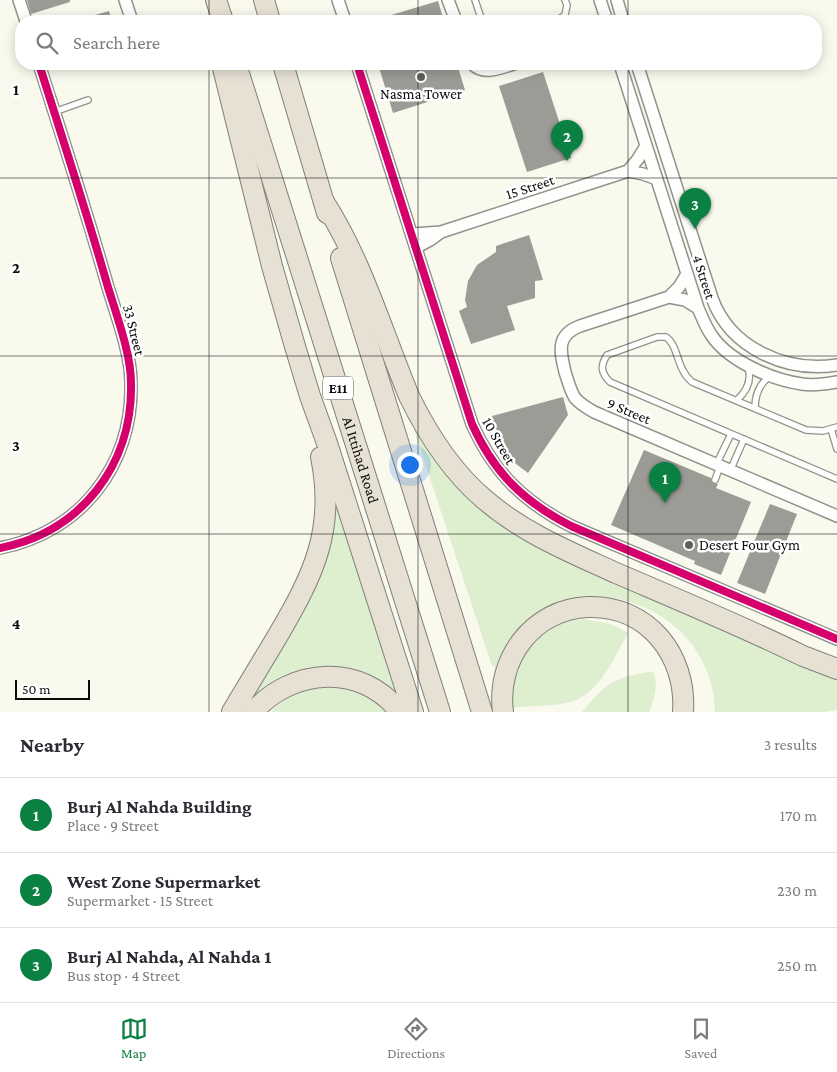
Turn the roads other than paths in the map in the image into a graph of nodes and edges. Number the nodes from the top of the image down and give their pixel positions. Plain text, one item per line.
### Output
1 (20, 0) edge
2 (125, 0) edge
3 (264, 0) edge
4 (338, 0) edge
5 (448, 0) edge
6 (475, 0) edge
7 (565, 0) edge
8 (600, 0) edge
9 (617, 0) edge
10 (24, 15) edge
11 (130, 15) edge
12 (268, 15) edge
13 (343, 15) edge
14 (454, 15) edge
15 (480, 15) edge
16 (564, 15) edge
17 (604, 15) edge
18 (622, 15) edge
19 (41, 70) edge
20 (223, 70) edge
21 (238, 70) edge
22 (285, 70) edge
23 (359, 70) edge
24 (482, 70) edge
25 (495, 70) edge
26 (622, 70) edge
27 (639, 70) edge
28 (88, 100) dead end
29 (54, 112) junction
30 (646, 146) junction
31 (628, 171) junction
32 (656, 179) junction
33 (324, 202) junction
34 (441, 232) junction
35 (413, 234) junction
36 (417, 247) junction
37 (687, 274) junction
38 (669, 297) junction
39 (698, 308) junction
40 (747, 364) junction
41 (837, 365) edge
42 (771, 375) junction
43 (837, 382) edge
44 (310, 396) junction
45 (737, 400) junction
46 (755, 408) junction
47 (834, 428) edge
48 (731, 434) junction
49 (744, 439) junction
50 (837, 449) edge
51 (721, 469) junction
52 (837, 479) edge
53 (713, 480) dead end
54 (837, 516) edge
55 (0, 548) edge
56 (837, 639) edge
57 (786, 647) junction
58 (837, 661) edge
59 (837, 669) edge
60 (232, 712) edge
61 (252, 712) edge
62 (400, 712) edge
63 (413, 712) edge
64 (440, 712) edge
65 (482, 712) edge
66 (503, 712) edge
67 (683, 712) edge

1 - 10 street
2 - 11 street
3 - 12 highway
4 - 13 street
5 - 14 street
6 - 15 lane
7 - 16 lane
8 - 17 street
9 - 18 street
19 - 29 street, 33 Street
20 - 44 highway
21 - 64 highway, Al Ittihad Road / E11
22 - 33 highway
23 - 35 street, 10 Street
24 - 25 street
26 - 30 street, 4 Street
27 - 41 street, 4 Street
28 - 29 lane
29 - 55 street, 33 Street
30 - 31 street
30 - 32 street, 4 Street
31 - 32 street
31 - 34 street, 15 Street
32 - 37 street, 4 Street
33 - 57 highway
33 - 65 highway
34 - 35 street
34 - 36 street
35 - 36 street, 10 Street
36 - 56 street, 10 Street
37 - 38 street
37 - 39 street, 4 Street
38 - 39 street
38 - 51 street, 9 Street
39 - 40 street, 4 Street
40 - 42 street, 4 Street
40 - 45 lane
42 - 43 street, 4 Street
42 - 46 lane
44 - 60 highway
44 - 63 highway
45 - 46 lane
45 - 48 lane
46 - 47 lane
47 - 50 lane
48 - 49 lane
48 - 51 lane
49 - 51 lane
49 - 52 lane
51 - 53 lane
51 - 54 street, 9 Street
57 - 58 highway
57 - 59 highway
61 - 62 highway
66 - 67 highway

